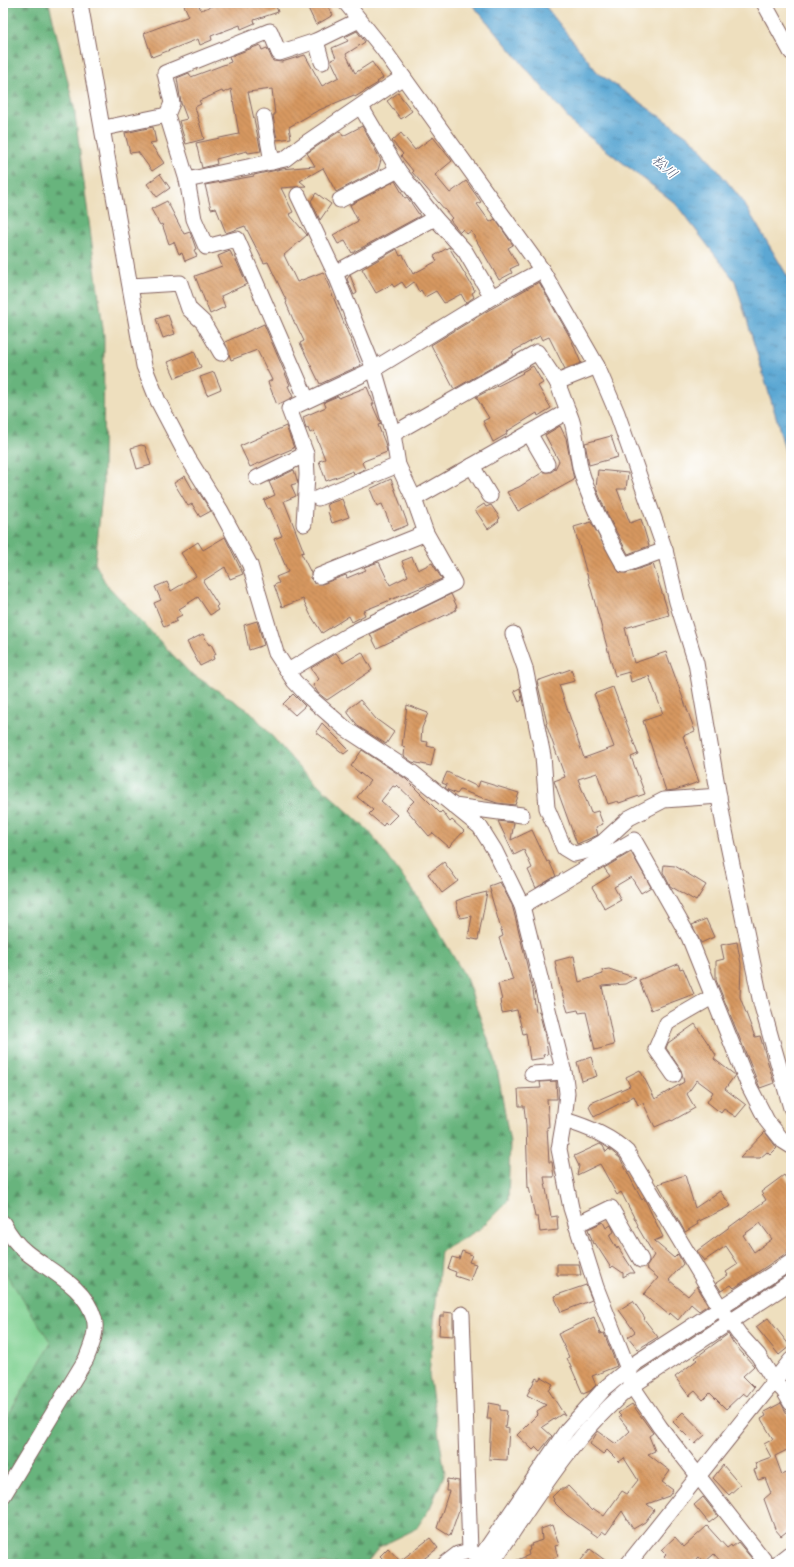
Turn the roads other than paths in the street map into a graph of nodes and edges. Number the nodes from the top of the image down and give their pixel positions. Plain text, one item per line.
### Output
1 (80, 3) edge
2 (346, 3) edge
3 (764, 3) edge
4 (359, 20) junction
5 (316, 41) junction
6 (790, 50) edge
7 (322, 62) dead end
8 (403, 77) junction
9 (361, 107) junction
10 (167, 115) junction
11 (264, 117) dead end
12 (104, 128) junction
13 (272, 162) junction
14 (398, 170) junction
15 (187, 180) junction
16 (298, 195) dead end
17 (340, 200) dead end
18 (435, 218) junction
19 (542, 270) junction
20 (335, 273) junction
21 (131, 286) junction
22 (492, 297) junction
23 (221, 354) dead end
24 (597, 366) junction
25 (374, 369) junction
26 (557, 382) junction
27 (307, 400) junction
28 (568, 411) junction
29 (529, 433) junction
30 (393, 434) junction
31 (306, 454) junction
32 (547, 464) dead end
33 (398, 465) junction
34 (472, 466) junction
35 (257, 478) dead end
36 (490, 496) dead end
37 (318, 498) dead end
38 (414, 499) junction
39 (304, 524) dead end
40 (426, 533) junction
41 (665, 550) junction
42 (319, 576) dead end
43 (513, 634) dead end
44 (288, 671) junction
45 (719, 796) junction
46 (454, 806) junction
47 (522, 815) dead end
48 (522, 906) junction
49 (712, 997) junction
50 (564, 1072) junction
51 (532, 1074) dead end
52 (674, 1075) dead end
53 (791, 1108) edge
54 (564, 1120) junction
55 (791, 1146) edge
56 (3, 1223) edge
57 (576, 1225) junction
58 (641, 1260) dead end
59 (791, 1262) edge
60 (791, 1282) edge
61 (721, 1309) junction
62 (462, 1314) dead end
63 (731, 1322) junction
64 (791, 1360) edge
65 (628, 1369) junction
66 (774, 1381) junction
67 (632, 1386) junction
68 (791, 1403) edge
69 (698, 1477) junction
70 (3, 1496) edge
71 (791, 1557) edge
72 (481, 1560) edge
73 (445, 1564) edge
74 (628, 1564) edge
75 (767, 1564) edge
76 (782, 1564) edge

1 - 12 street
2 - 4 street
3 - 6 street
4 - 5 street
4 - 8 street
5 - 7 street
5 - 10 street
8 - 9 street
8 - 19 street
9 - 13 street
9 - 14 street
10 - 12 street
10 - 15 street
11 - 13 street
12 - 21 street
13 - 15 street
14 - 17 street
14 - 18 street
15 - 27 street
16 - 20 street
18 - 20 street
18 - 22 street
19 - 22 street
19 - 24 street
20 - 25 street
21 - 23 street
21 - 44 street
22 - 25 street
24 - 26 street
24 - 41 street
25 - 27 street
25 - 30 street
26 - 28 street
26 - 30 street
27 - 31 street
28 - 29 street
28 - 41 street
29 - 32 street
29 - 34 street
30 - 33 street
31 - 35 street
31 - 39 street
33 - 37 street
33 - 38 street
34 - 36 street
34 - 38 street
38 - 40 street
40 - 42 street
40 - 44 street
41 - 45 street
43 - 45 street
44 - 46 street
45 - 53 street
46 - 47 street
46 - 48 street
48 - 49 street
48 - 50 street
49 - 52 street
49 - 55 street
50 - 51 street
50 - 54 street
54 - 57 street
54 - 61 street
56 - 70 street
57 - 58 street
57 - 65 street
59 - 61 street
60 - 63 street
61 - 63 street
61 - 65 street
62 - 72 street
63 - 66 street
63 - 67 street
64 - 66 street
65 - 67 street
65 - 72 street
66 - 68 street
66 - 69 street
67 - 69 street
67 - 72 street
69 - 74 street
69 - 75 street
71 - 76 highway
72 - 73 street

